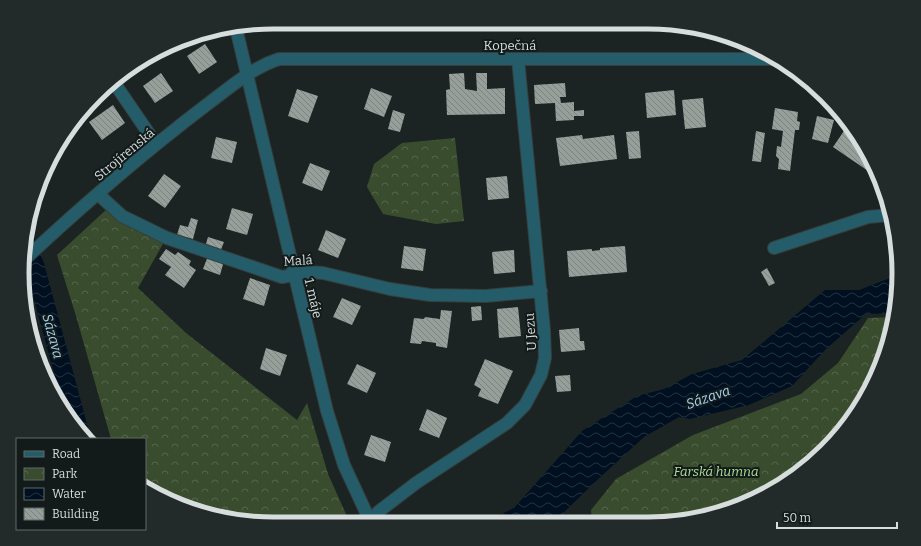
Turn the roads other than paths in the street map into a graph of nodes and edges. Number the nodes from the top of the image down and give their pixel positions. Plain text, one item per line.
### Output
1 (237, 32) edge
2 (518, 59) junction
3 (765, 59) edge
4 (247, 75) junction
5 (117, 85) edge
6 (156, 144) junction
7 (98, 194) junction
8 (885, 215) edge
9 (774, 248) dead end
10 (30, 254) edge
11 (295, 276) junction
12 (541, 291) junction
13 (367, 517) edge
14 (376, 517) edge

1 - 4 street, 1. máje
2 - 3 street, Kopečná
2 - 4 street, Kopečná
2 - 12 street, U Jezu
4 - 6 street, Strojírenská
4 - 11 street, 1. máje
5 - 6 street
6 - 7 street, Strojírenská
7 - 10 street, Strojírenská
7 - 11 street, Malá
8 - 9 street
11 - 12 street, Malá
11 - 13 street, 1. máje
12 - 14 street, U Jezu

